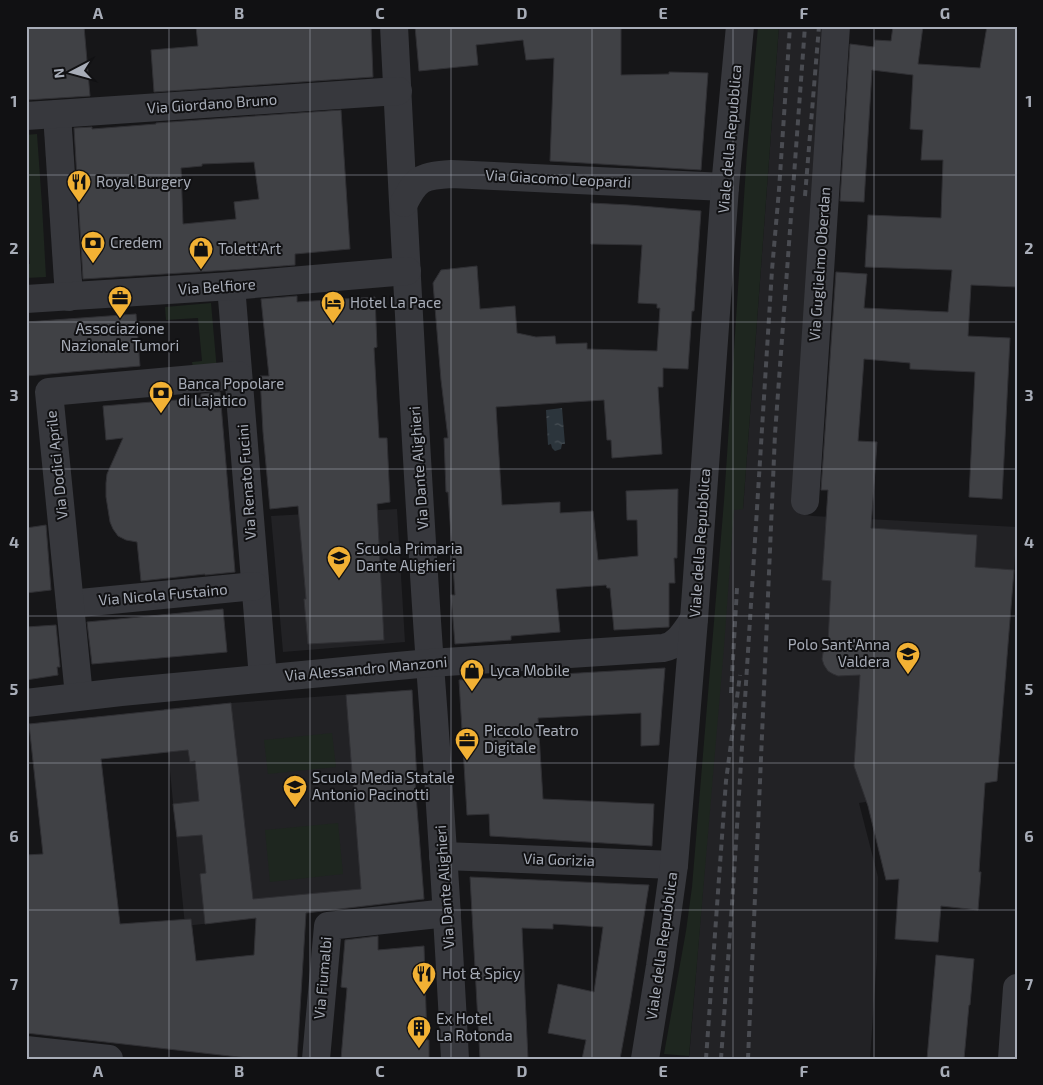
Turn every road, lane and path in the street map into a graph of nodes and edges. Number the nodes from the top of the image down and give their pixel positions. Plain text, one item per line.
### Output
1 (394, 26) edge
2 (740, 26) edge
3 (836, 26) edge
4 (398, 91) junction
5 (57, 114) junction
6 (26, 116) edge
7 (725, 187) junction
8 (404, 203) junction
9 (406, 271) junction
10 (231, 286) junction
11 (69, 297) junction
12 (26, 299) edge
13 (238, 375) junction
14 (805, 501) dead end
15 (255, 586) junction
16 (70, 604) junction
17 (694, 619) junction
18 (430, 663) junction
19 (263, 678) junction
20 (78, 696) junction
21 (26, 704) edge
22 (443, 856) junction
23 (674, 865) junction
24 (447, 913) junction
25 (1017, 988) edge
26 (26, 1050) edge
27 (109, 1059) edge
28 (316, 1059) edge
29 (455, 1059) edge
30 (645, 1059) edge
31 (1012, 1059) edge

1 - 4 street, Via Dante Alighieri
2 - 7 street, Viale della Repubblica
3 - 14 street, Via Guglielmo Oberdan
4 - 5 street, Via Giordano Bruno
4 - 8 street, Via Dante Alighieri
5 - 6 street, Via Giordano Bruno
5 - 11 street
7 - 8 street, Via Giacomo Leopardi
7 - 17 street, Viale della Repubblica
8 - 9 street, Via Dante Alighieri
9 - 10 street, Via Belfiore
9 - 18 street, Via Dante Alighieri
10 - 11 street, Via Belfiore
10 - 13 street, Via Renato Fucini
11 - 12 street, Via Belfiore
13 - 15 street, Via Renato Fucini
13 - 16 street, Via Dodici Aprile
15 - 16 street, Via Nicola Fustaino
15 - 19 street, Via Renato Fucini
16 - 20 street, Via Dodici Aprile
17 - 18 street, Via Alessandro Manzoni
17 - 23 street, Viale della Repubblica
18 - 19 street, Via Alessandro Manzoni
18 - 22 street, Via Dante Alighieri
19 - 20 street, Via Alessandro Manzoni
20 - 21 street, Via Alessandro Manzoni
22 - 23 street, Via Gorizia
22 - 24 street, Via Dante Alighieri
23 - 30 street, Viale della Repubblica
24 - 28 street, Via Fiumalbi
24 - 29 street, Via Dante Alighieri
25 - 31 street
26 - 27 street

